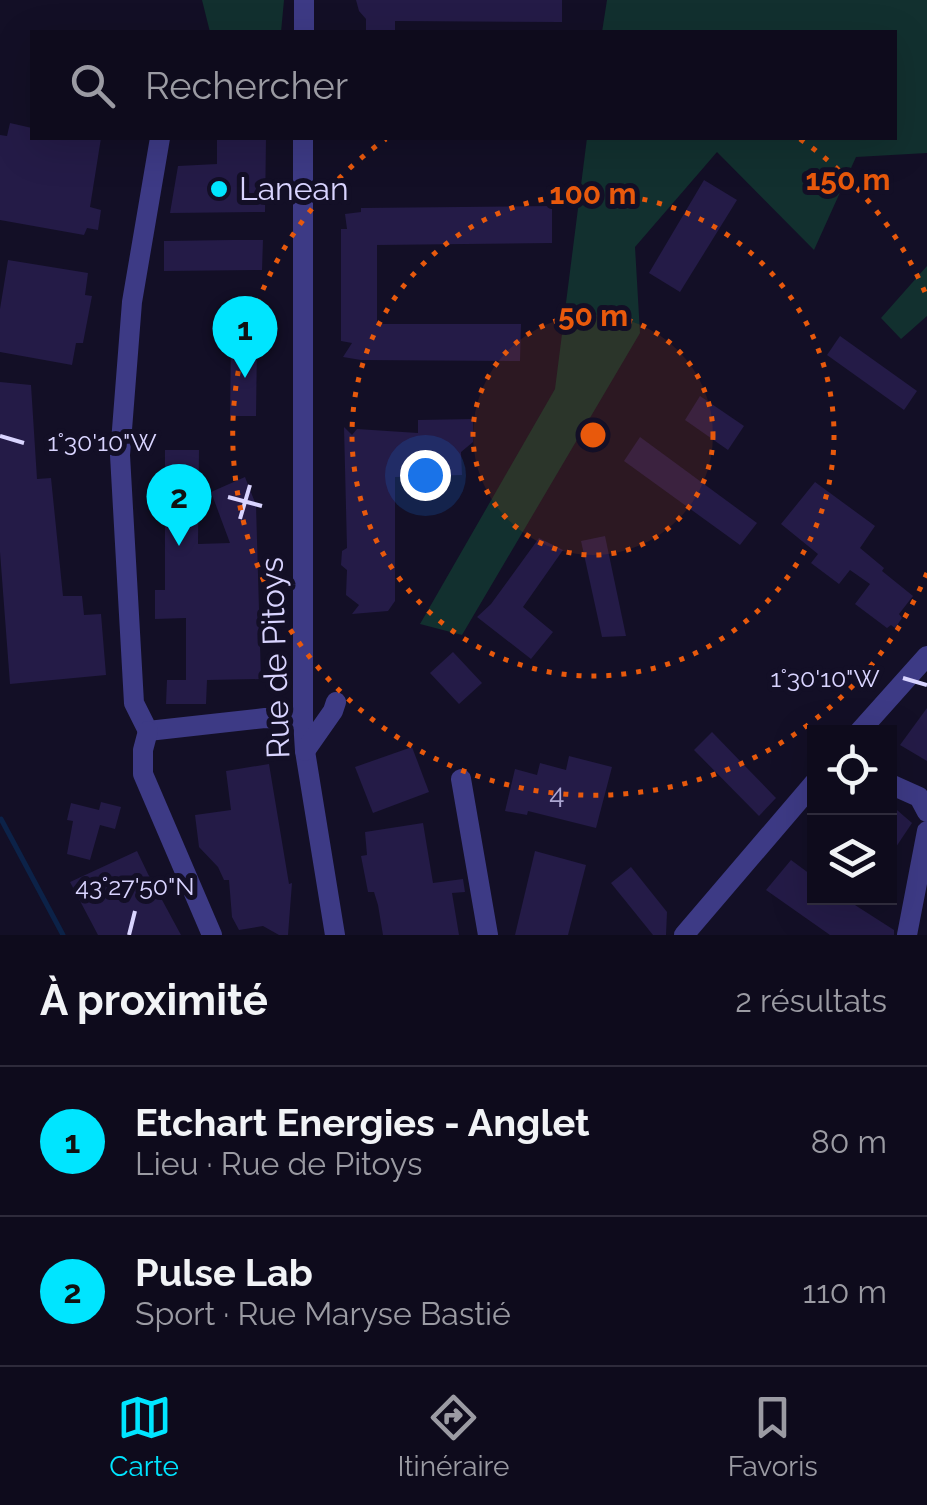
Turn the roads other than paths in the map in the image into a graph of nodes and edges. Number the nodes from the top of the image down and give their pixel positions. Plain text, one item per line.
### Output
1 (304, 0) edge
2 (304, 30) edge
3 (160, 140) edge
4 (302, 140) edge
5 (927, 656) edge
6 (336, 702) dead end
7 (303, 720) junction
8 (865, 725) edge
9 (148, 731) junction
10 (304, 751) junction
11 (460, 779) dead end
12 (897, 787) edge
13 (807, 791) edge
14 (927, 812) edge
15 (927, 831) edge
16 (212, 935) edge
17 (335, 935) edge
18 (488, 935) edge
19 (684, 935) edge
20 (907, 935) edge

1 - 2 street
3 - 9 street
4 - 7 street, Rue de Pitoys
5 - 8 street
6 - 10 street
7 - 9 street
7 - 10 street, Rue de Pitoys
9 - 16 street
10 - 17 street, Rue de Pitoys
11 - 18 street
12 - 14 street
13 - 19 street
15 - 20 street

